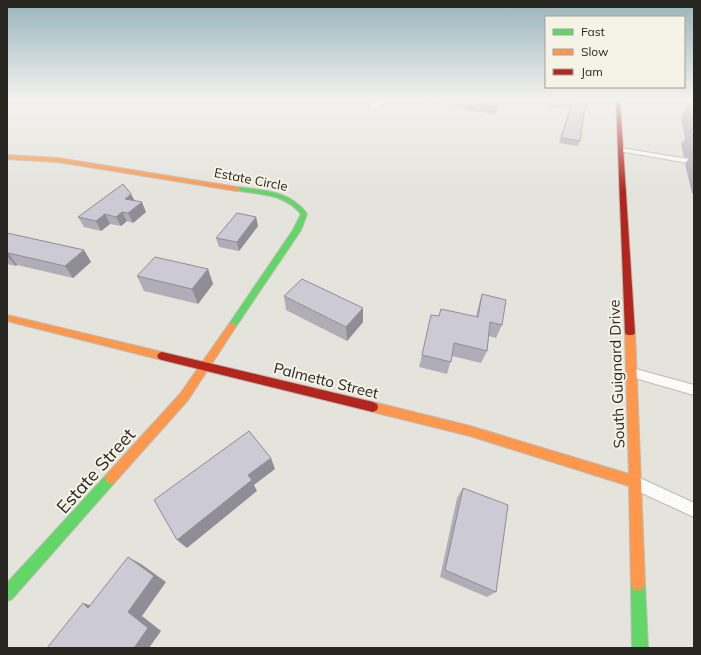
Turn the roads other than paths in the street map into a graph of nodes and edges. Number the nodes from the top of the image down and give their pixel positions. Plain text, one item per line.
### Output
1 (619, 131) edge
2 (620, 150) junction
3 (7, 158) edge
4 (694, 162) edge
5 (7, 318) edge
6 (205, 366) junction
7 (631, 373) junction
8 (694, 390) edge
9 (634, 482) junction
10 (694, 510) edge
11 (7, 594) edge
12 (640, 648) edge

1 - 2 main road, South Guignard Drive
2 - 4 lane
2 - 7 main road, South Guignard Drive
3 - 6 main road, Estate Circle
5 - 6 main road, Palmetto Street
6 - 9 main road, Palmetto Street
6 - 11 main road, Estate Street
7 - 8 lane
7 - 9 main road, South Guignard Drive
9 - 10 lane
9 - 12 main road, South Guignard Drive

